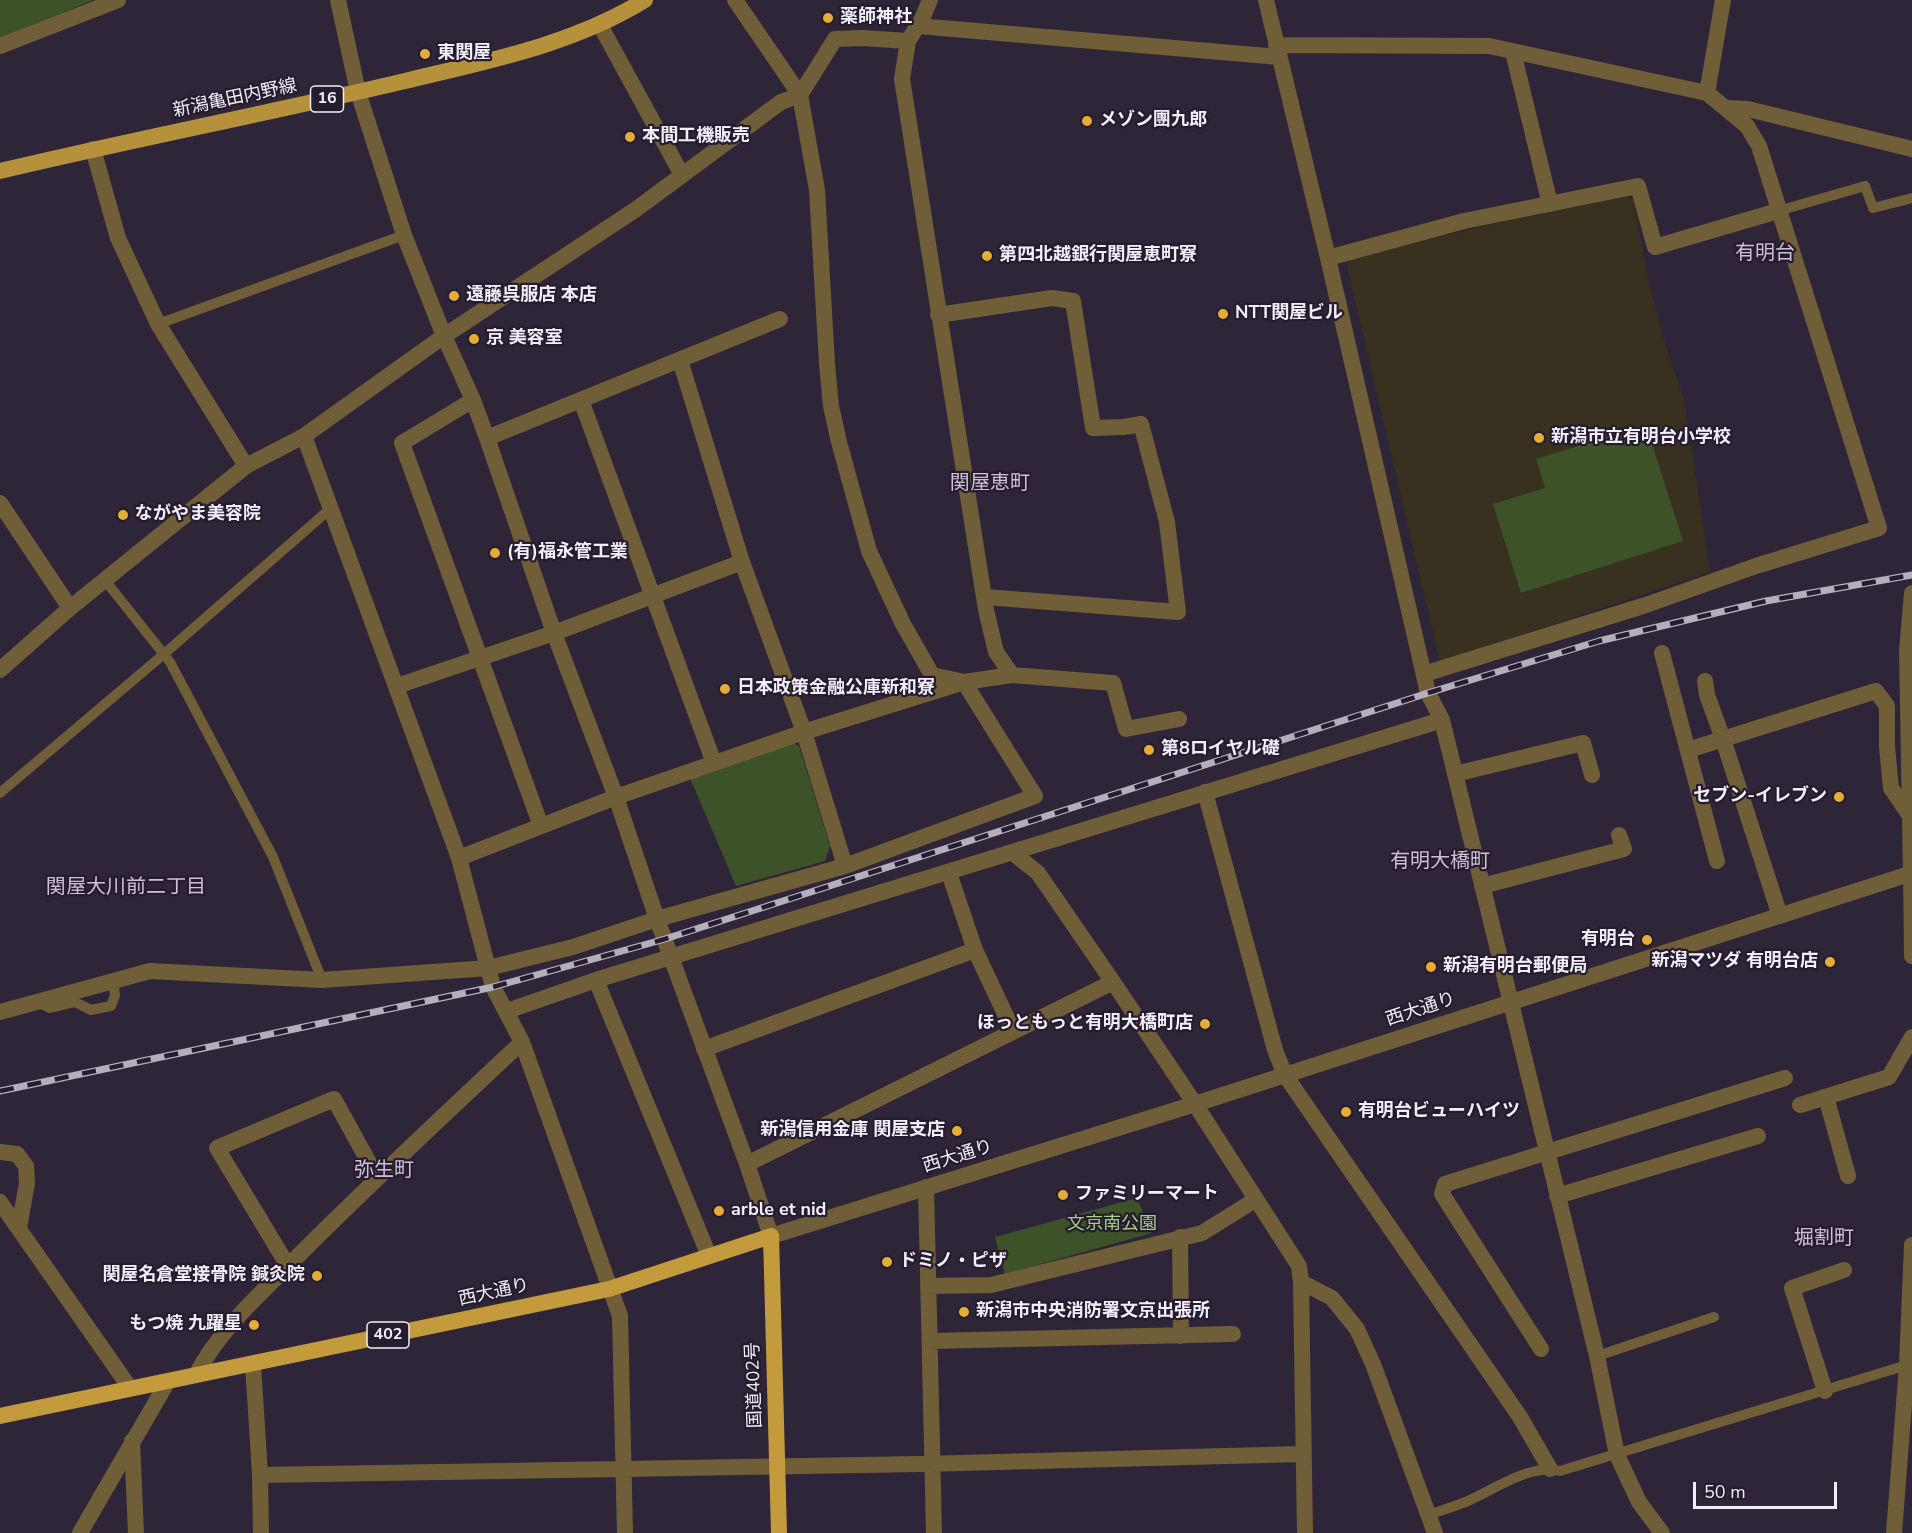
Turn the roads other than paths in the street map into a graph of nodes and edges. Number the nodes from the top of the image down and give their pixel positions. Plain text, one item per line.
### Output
1 (118, 0) edge
2 (338, 0) edge
3 (645, 0) edge
4 (735, 0) edge
5 (930, 0) edge
6 (1266, 0) edge
7 (1723, 0) edge
8 (600, 25) junction
9 (918, 26) junction
10 (909, 41) junction
11 (0, 46) edge
12 (1278, 51) junction
13 (1513, 52) junction
14 (358, 92) junction
15 (1707, 93) junction
16 (800, 95) junction
17 (1727, 108) junction
18 (1912, 148) edge
19 (93, 149) junction
20 (0, 171) edge
21 (682, 175) junction
22 (1912, 198) edge
23 (1550, 204) junction
24 (1778, 211) junction
25 (404, 235) junction
26 (1328, 258) junction
27 (938, 315) junction
28 (780, 318) dead end
29 (158, 324) junction
30 (444, 336) junction
31 (680, 360) junction
32 (473, 400) junction
33 (581, 400) junction
34 (304, 436) junction
35 (487, 438) junction
36 (246, 466) junction
37 (0, 503) edge
38 (330, 509) junction
39 (742, 562) junction
40 (104, 579) junction
41 (1912, 593) edge
42 (652, 596) junction
43 (985, 597) junction
44 (70, 608) junction
45 (554, 633) junction
46 (1662, 653) dead end
47 (164, 654) junction
48 (481, 658) junction
49 (0, 670) edge
50 (1424, 674) junction
51 (1012, 675) junction
52 (1705, 681) dead end
53 (964, 682) junction
54 (397, 686) junction
55 (1179, 719) dead end
56 (1442, 720) junction
57 (804, 732) junction
58 (1723, 739) junction
59 (1688, 750) junction
60 (714, 763) junction
61 (1455, 774) junction
62 (1592, 775) dead end
63 (1205, 792) junction
64 (0, 793) edge
65 (616, 797) junction
66 (1908, 813) junction
67 (541, 826) junction
68 (1619, 835) dead end
69 (1013, 853) junction
70 (459, 858) junction
71 (1718, 861) dead end
72 (845, 866) junction
73 (949, 873) junction
74 (1911, 873) edge
75 (1482, 886) junction
76 (1780, 916) junction
77 (657, 919) junction
78 (975, 950) junction
79 (1912, 956) edge
80 (671, 958) junction
81 (488, 969) junction
82 (322, 980) junction
83 (596, 980) junction
84 (113, 981) junction
85 (1113, 982) junction
86 (37, 1002) junction
87 (1509, 1002) junction
88 (507, 1011) junction
89 (0, 1012) edge
90 (1013, 1030) junction
91 (1912, 1037) edge
92 (522, 1042) junction
93 (704, 1049) junction
94 (1285, 1075) junction
95 (1785, 1078) dead end
96 (1826, 1097) junction
97 (1195, 1104) junction
98 (1800, 1105) dead end
99 (1758, 1136) dead end
100 (1546, 1151) junction
101 (0, 1152) edge
102 (747, 1164) junction
103 (1848, 1176) dead end
104 (377, 1177) junction
105 (926, 1187) junction
106 (1557, 1196) junction
107 (1255, 1200) junction
108 (0, 1202) edge
109 (19, 1228) junction
110 (771, 1236) junction
111 (1180, 1237) junction
112 (1912, 1245) edge
113 (709, 1256) junction
114 (288, 1266) junction
115 (1844, 1270) dead end
116 (1301, 1282) junction
117 (928, 1286) junction
118 (609, 1289) junction
119 (1714, 1317) dead end
120 (1233, 1334) dead end
121 (1181, 1336) junction
122 (930, 1341) junction
123 (1542, 1349) dead end
124 (1597, 1356) junction
125 (253, 1364) junction
126 (1907, 1365) junction
127 (196, 1375) junction
128 (168, 1381) junction
129 (130, 1389) junction
130 (1825, 1391) junction
131 (0, 1416) edge
132 (132, 1441) junction
133 (1302, 1454) junction
134 (1617, 1455) junction
135 (933, 1463) junction
136 (777, 1466) junction
137 (624, 1468) junction
138 (1550, 1468) junction
139 (260, 1475) junction
140 (1427, 1515) junction
141 (80, 1533) edge
142 (136, 1533) edge
143 (261, 1533) edge
144 (625, 1533) edge
145 (779, 1533) edge
146 (934, 1533) edge
147 (1305, 1533) edge
148 (1434, 1533) edge
149 (1662, 1533) edge
150 (1894, 1533) edge

1 - 11 street
2 - 14 street
3 - 8 main road, 新潟亀田内野線 / 16
4 - 16 street
5 - 9 street
6 - 12 street
7 - 15 street
8 - 14 main road, 新潟亀田内野線 / 16
8 - 21 street
9 - 10 street
9 - 12 street
10 - 16 street
10 - 27 street
12 - 13 street
12 - 26 street
13 - 15 street
13 - 23 street
14 - 19 main road, 新潟亀田内野線 / 16
14 - 25 street
15 - 17 street
16 - 21 street
16 - 53 street
17 - 18 street
17 - 24 street
19 - 20 main road, 新潟亀田内野線 / 16
19 - 29 street
21 - 30 street
22 - 24 lane
23 - 24 street
23 - 26 street
24 - 50 street
25 - 29 lane
25 - 30 street
26 - 50 street
27 - 43 street
27 - 43 street
28 - 31 street
29 - 36 street
30 - 32 street
30 - 34 street
31 - 33 street
31 - 39 street
32 - 35 street
32 - 48 street
33 - 35 street
33 - 42 street
34 - 36 street
34 - 38 street
35 - 45 street
36 - 40 street
37 - 44 street
38 - 47 lane
38 - 54 street
39 - 42 street
39 - 57 street
40 - 44 street
40 - 47 lane
41 - 66 street
42 - 45 street
42 - 60 street
43 - 51 street
44 - 49 street
45 - 48 street
45 - 65 street
46 - 59 street
47 - 64 lane
47 - 82 lane
48 - 54 street
48 - 67 street
50 - 56 street
51 - 53 street
51 - 55 street
52 - 58 street
53 - 57 street
53 - 72 street
54 - 70 street
56 - 61 street
56 - 63 street
57 - 60 street
57 - 72 street
58 - 59 street
58 - 66 street
58 - 76 street
59 - 71 street
60 - 65 street
61 - 62 street
61 - 75 street
63 - 69 street
63 - 94 street
65 - 67 street
65 - 77 street
66 - 74 street
67 - 70 street
68 - 75 street
69 - 73 street
69 - 85 street
70 - 81 street
72 - 77 street
73 - 78 street
73 - 80 street
74 - 76 street, 西大通り
74 - 79 street
75 - 87 street
76 - 87 street, 西大通り
77 - 80 street
77 - 81 street
78 - 90 street
78 - 93 street
80 - 83 street
80 - 93 street
81 - 82 street
81 - 88 street
82 - 84 street
83 - 88 street
83 - 113 street
84 - 86 street
84 - 86 lane
85 - 90 street
85 - 97 street
86 - 89 street
87 - 94 street, 西大通り
87 - 100 street
88 - 92 street
90 - 102 street
91 - 96 street
92 - 104 street
92 - 118 street
93 - 102 street
94 - 97 street, 西大通り
94 - 138 street
95 - 100 street
96 - 98 street
96 - 103 street
97 - 105 street, 西大通り
97 - 107 street
99 - 106 street
100 - 106 street
100 - 123 street
101 - 109 street
102 - 110 street
104 - 114 street
104 - 114 street
105 - 110 street, 西大通り
105 - 117 street
106 - 124 street
107 - 111 street
107 - 116 street
108 - 109 street
109 - 129 street
110 - 113 highway, 西大通り / 402
110 - 136 highway, 国道402号
111 - 117 street
111 - 121 street
112 - 126 street
113 - 118 highway, 西大通り / 402
114 - 127 street
115 - 130 street
116 - 133 street
116 - 140 street
117 - 122 street
118 - 125 highway, 西大通り / 402
118 - 137 street
119 - 124 lane
120 - 121 street
121 - 122 street
122 - 135 street
124 - 134 street
125 - 127 highway, 西大通り / 402
125 - 139 street
126 - 130 lane
126 - 150 street
127 - 128 highway, 西大通り / 402
128 - 129 highway, 西大通り / 402
128 - 132 street
129 - 131 highway, 西大通り / 402
130 - 134 lane
132 - 141 street
132 - 142 street
133 - 135 street
133 - 147 street
134 - 138 lane
134 - 149 street
135 - 136 street
135 - 146 street
136 - 137 street
136 - 145 highway, 国道402号
137 - 139 street
137 - 144 street
138 - 140 lane
139 - 143 street
140 - 148 street

